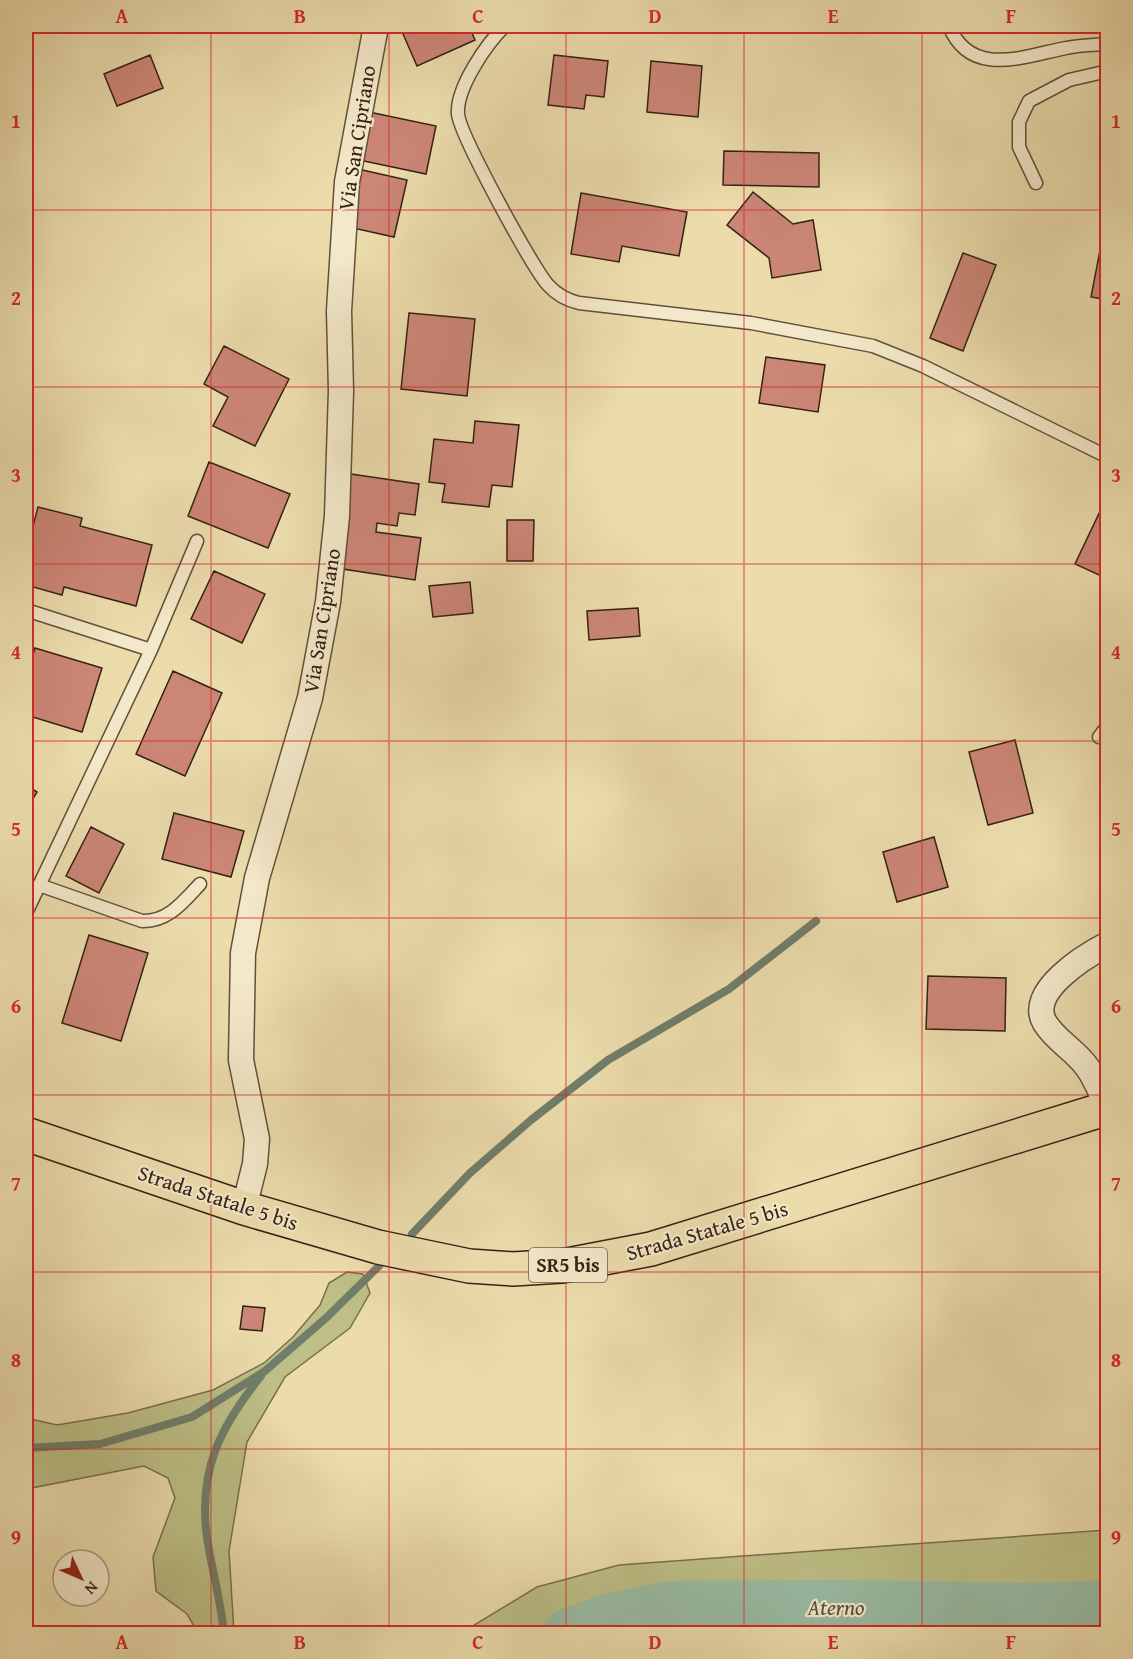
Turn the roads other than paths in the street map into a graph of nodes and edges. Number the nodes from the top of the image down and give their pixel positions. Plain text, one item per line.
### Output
1 (375, 26) edge
2 (505, 26) edge
3 (949, 26) edge
4 (1107, 44) edge
5 (1107, 71) edge
6 (1036, 183) dead end
7 (1107, 458) edge
8 (197, 541) dead end
9 (26, 610) edge
10 (151, 650) junction
11 (1107, 725) edge
12 (1099, 737) dead end
13 (200, 884) dead end
14 (34, 888) edge
15 (26, 913) edge
16 (1107, 944) edge
17 (1107, 1108) edge
18 (26, 1134) edge
19 (244, 1208) junction

1 - 19 street, Via San Cipriano
2 - 7 lane
3 - 4 lane
5 - 6 lane
8 - 10 lane
9 - 10 lane
10 - 14 lane
11 - 12 lane
13 - 14 lane
14 - 15 lane
16 - 17 street
17 - 19 main road, Strada Statale 5 bis / SR5 bis
18 - 19 main road, Strada Statale 5 bis / SR5 bis

